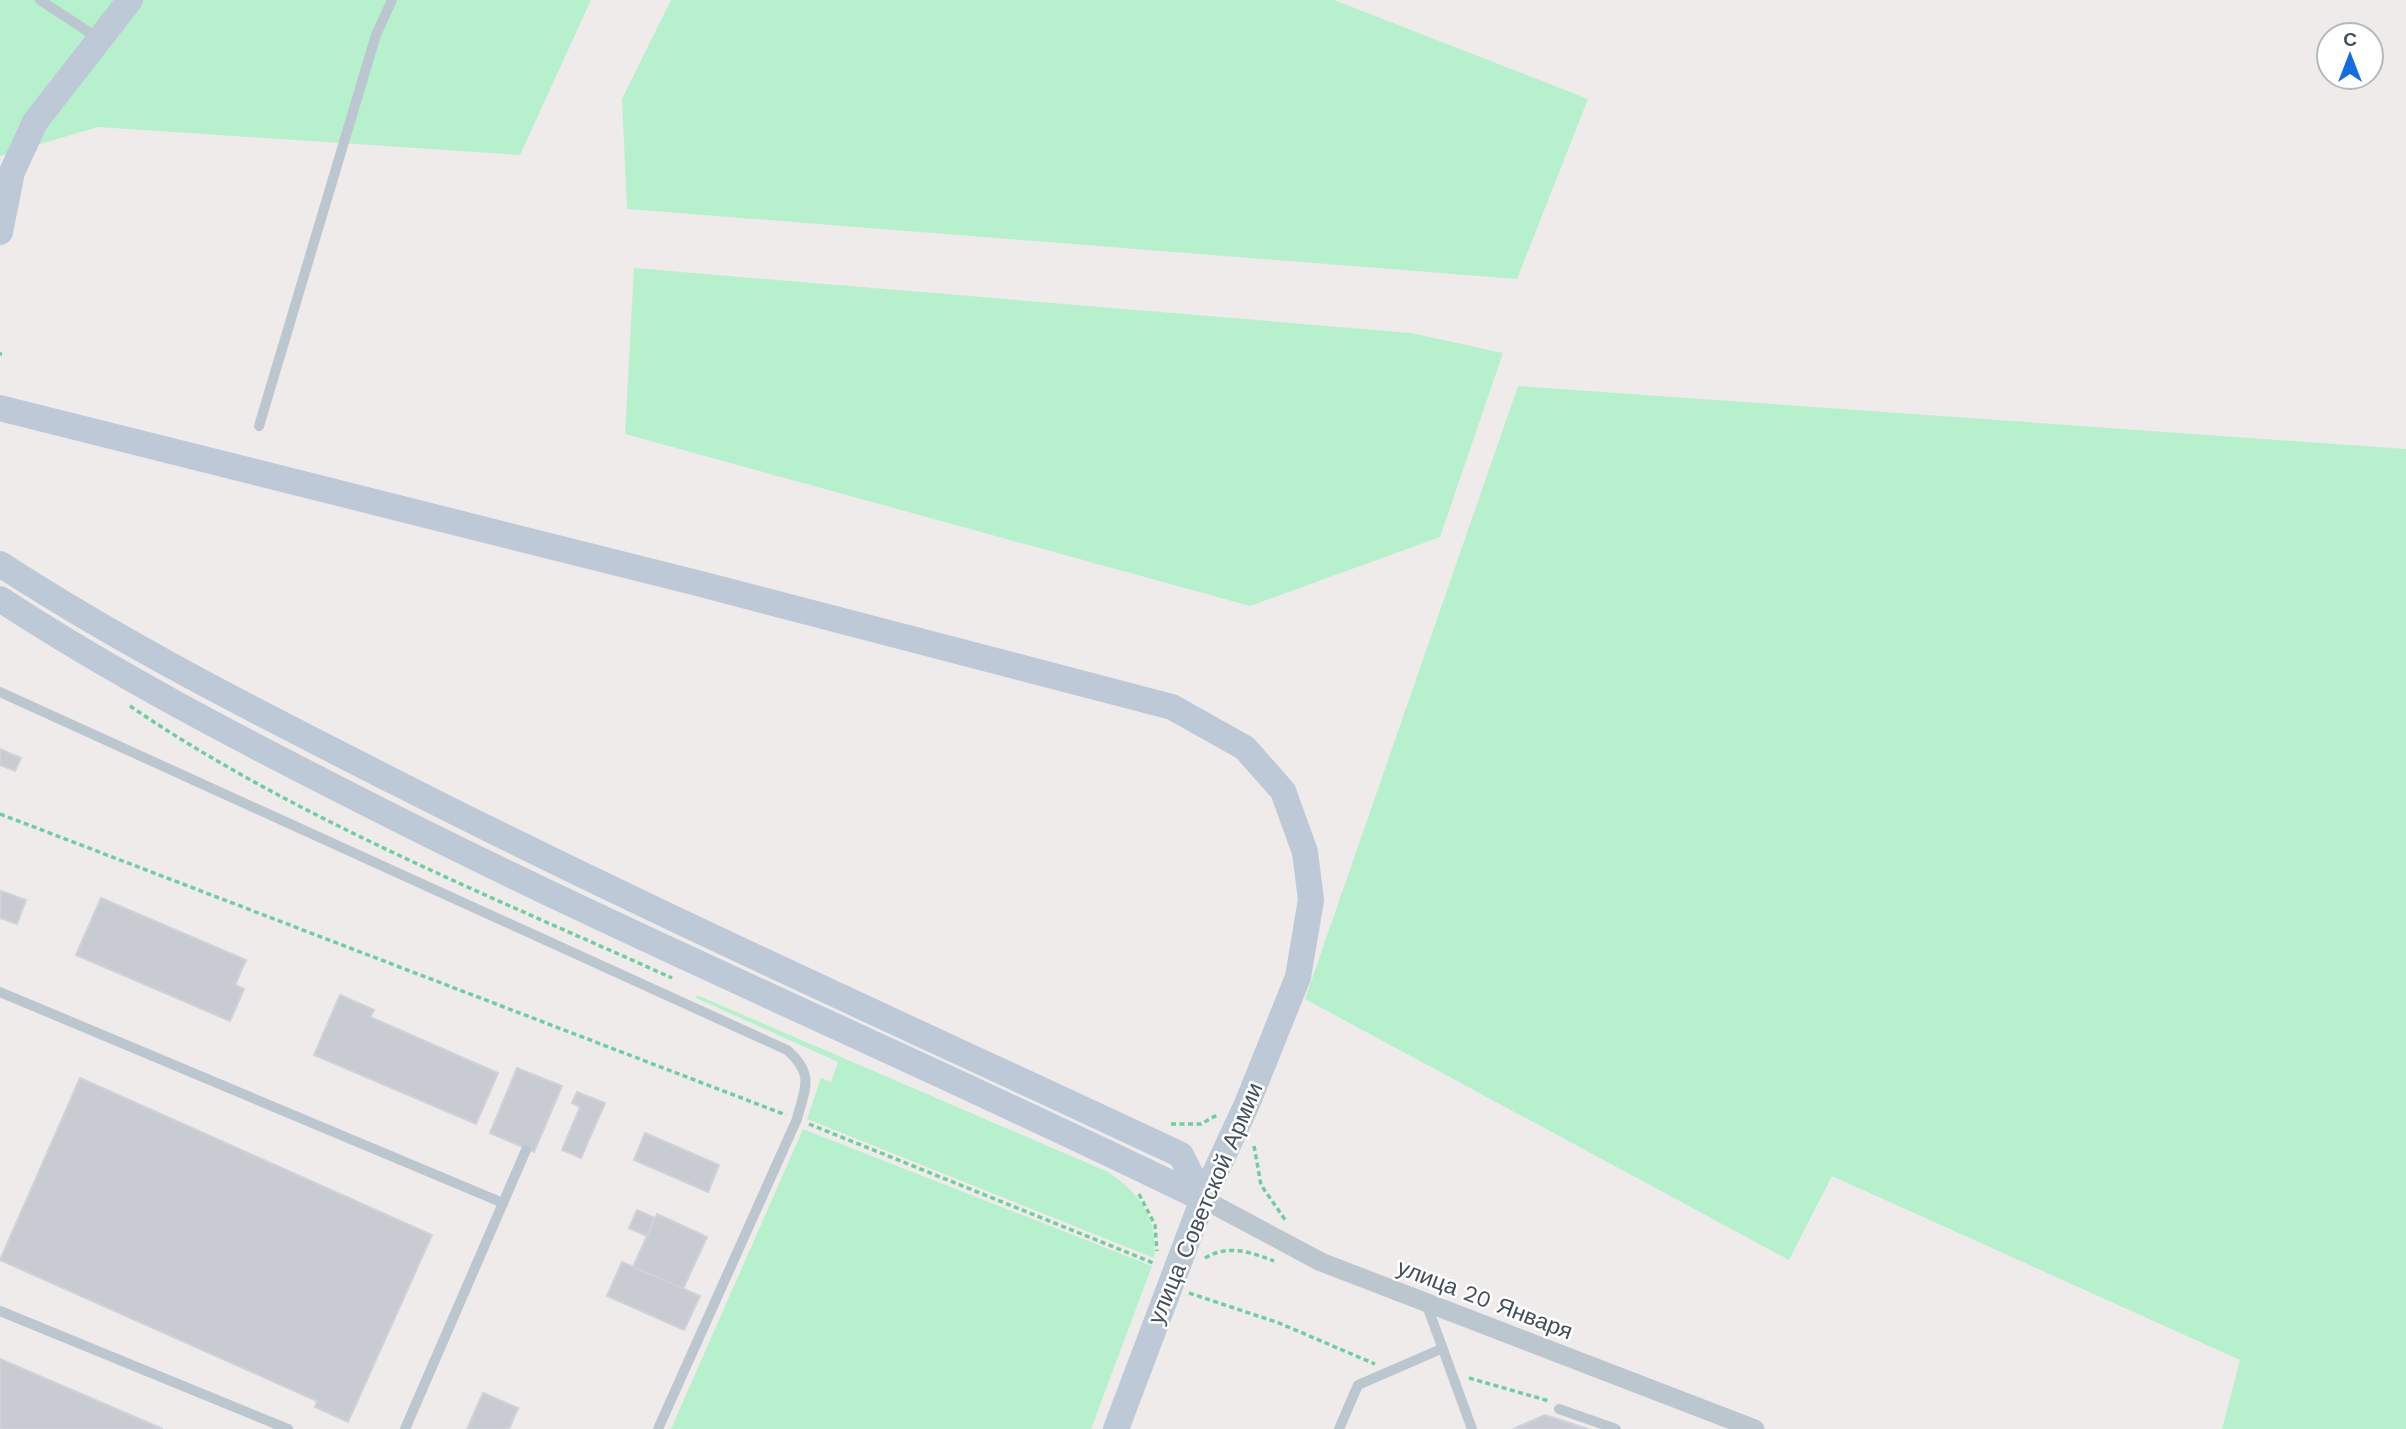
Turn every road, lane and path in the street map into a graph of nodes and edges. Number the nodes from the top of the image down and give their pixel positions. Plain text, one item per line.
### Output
1 (40, 0) edge
2 (130, 0) edge
3 (392, 0) edge
4 (98, 38) junction
5 (0, 232) edge
6 (0, 408) edge
7 (259, 426) dead end
8 (0, 564) edge
9 (0, 599) edge
10 (0, 692) edge
11 (0, 814) edge
12 (0, 992) edge
13 (797, 1119) junction
14 (526, 1150) dead end
15 (1203, 1199) junction
16 (503, 1203) junction
17 (1156, 1264) dead end
18 (1180, 1294) dead end
19 (1426, 1303) junction
20 (0, 1311) edge
21 (1441, 1349) junction
22 (1388, 1369) junction
23 (1449, 1372) junction
24 (1559, 1409) joint
25 (288, 1429) edge
26 (405, 1429) edge
27 (658, 1429) edge
28 (1116, 1429) edge
29 (1339, 1429) edge
30 (1472, 1429) edge
31 (1616, 1429) edge
32 (1755, 1429) edge

1 - 4 lane
2 - 4 main road
3 - 7 lane
4 - 5 main road
6 - 15 main road, улица Советской Армии
8 - 15 main road
9 - 15 main road
10 - 13 lane
11 - 13 path
12 - 16 lane
13 - 17 path
13 - 27 lane
14 - 16 lane
15 - 19 street, улица 20 Января
15 - 28 main road, улица Советской Армии
16 - 26 lane
18 - 22 path
19 - 21 lane
19 - 32 street, улица 20 Января
20 - 25 lane
21 - 22 lane
21 - 23 lane
22 - 29 lane
23 - 24 path
23 - 30 lane
24 - 31 lane

